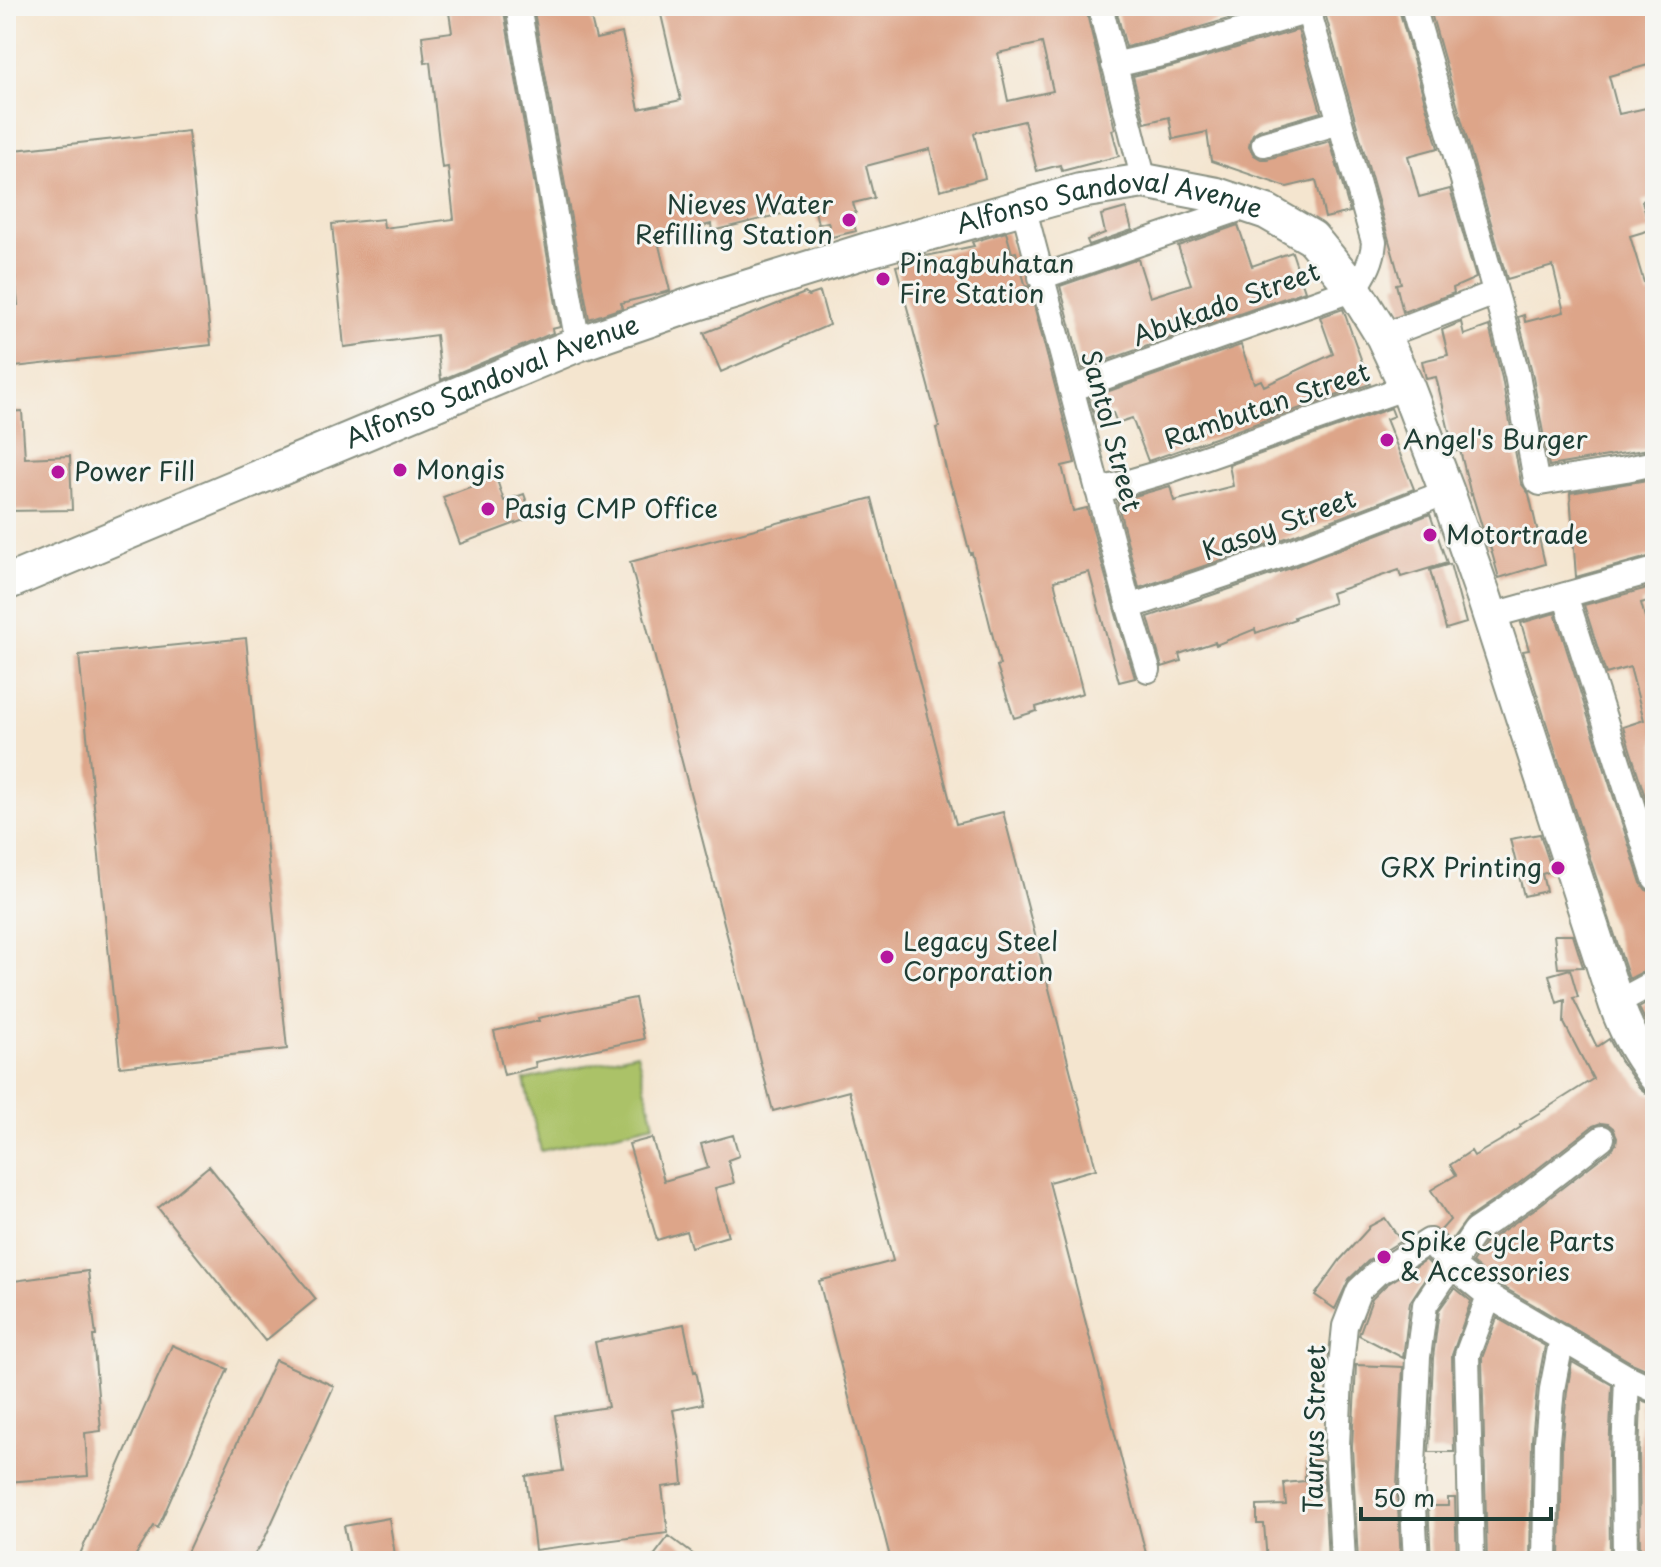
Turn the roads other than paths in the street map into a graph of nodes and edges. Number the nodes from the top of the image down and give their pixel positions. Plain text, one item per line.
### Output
1 (518, 6) edge
2 (1100, 6) edge
3 (1413, 6) edge
4 (1308, 9) edge
5 (1114, 65) junction
6 (1340, 122) junction
7 (1264, 144) dead end
8 (1144, 181) junction
9 (1023, 206) junction
10 (1248, 206) junction
11 (1041, 277) junction
12 (1354, 289) junction
13 (1495, 293) junction
14 (1383, 336) junction
15 (578, 344) junction
16 (1407, 387) junction
17 (1071, 389) junction
18 (1655, 463) edge
19 (1098, 491) junction
20 (1447, 492) junction
21 (1655, 570) edge
22 (6, 583) edge
23 (1565, 595) junction
24 (1129, 607) junction
25 (1490, 616) junction
26 (1148, 670) dead end
27 (1655, 878) edge
28 (1655, 982) edge
29 (1616, 1003) junction
30 (1655, 1075) edge
31 (1602, 1138) dead end
32 (1451, 1265) junction
33 (1489, 1296) junction
34 (1562, 1338) junction
35 (1627, 1377) junction
36 (1655, 1390) edge
37 (1343, 1561) edge
38 (1416, 1561) edge
39 (1472, 1561) edge
40 (1545, 1561) edge
41 (1625, 1561) edge

1 - 15 street
2 - 5 street
3 - 13 street
4 - 5 street
4 - 6 street
5 - 8 street
6 - 7 street
6 - 12 street
8 - 9 main road, Alfonso Sandoval Avenue
8 - 10 main road, Alfonso Sandoval Avenue
9 - 11 street, Santol Street
9 - 15 main road, Alfonso Sandoval Avenue
10 - 11 street
10 - 12 main road, Alfonso Sandoval Avenue
11 - 17 street, Santol Street
12 - 14 main road, Alfonso Sandoval Avenue
12 - 17 street, Abukado Street
13 - 14 street
13 - 18 street
14 - 16 main road, Alfonso Sandoval Avenue
15 - 22 main road, Alfonso Sandoval Avenue
16 - 19 street, Rambutan Street
16 - 20 main road, Alfonso Sandoval Avenue
17 - 19 street, Santol Street
19 - 24 street, Santol Street
20 - 24 street, Kasoy Street
20 - 25 main road, Alfonso Sandoval Avenue
21 - 23 street
23 - 25 street
23 - 27 street
24 - 26 street, Santol Street
25 - 29 main road, Alfonso Sandoval Avenue
28 - 29 street
29 - 30 main road, Alfonso Sandoval Avenue
31 - 32 street
32 - 33 street
32 - 37 street, Taurus Street
32 - 38 street
33 - 34 street
33 - 39 street
34 - 35 street
34 - 40 street
35 - 36 street
35 - 41 street

